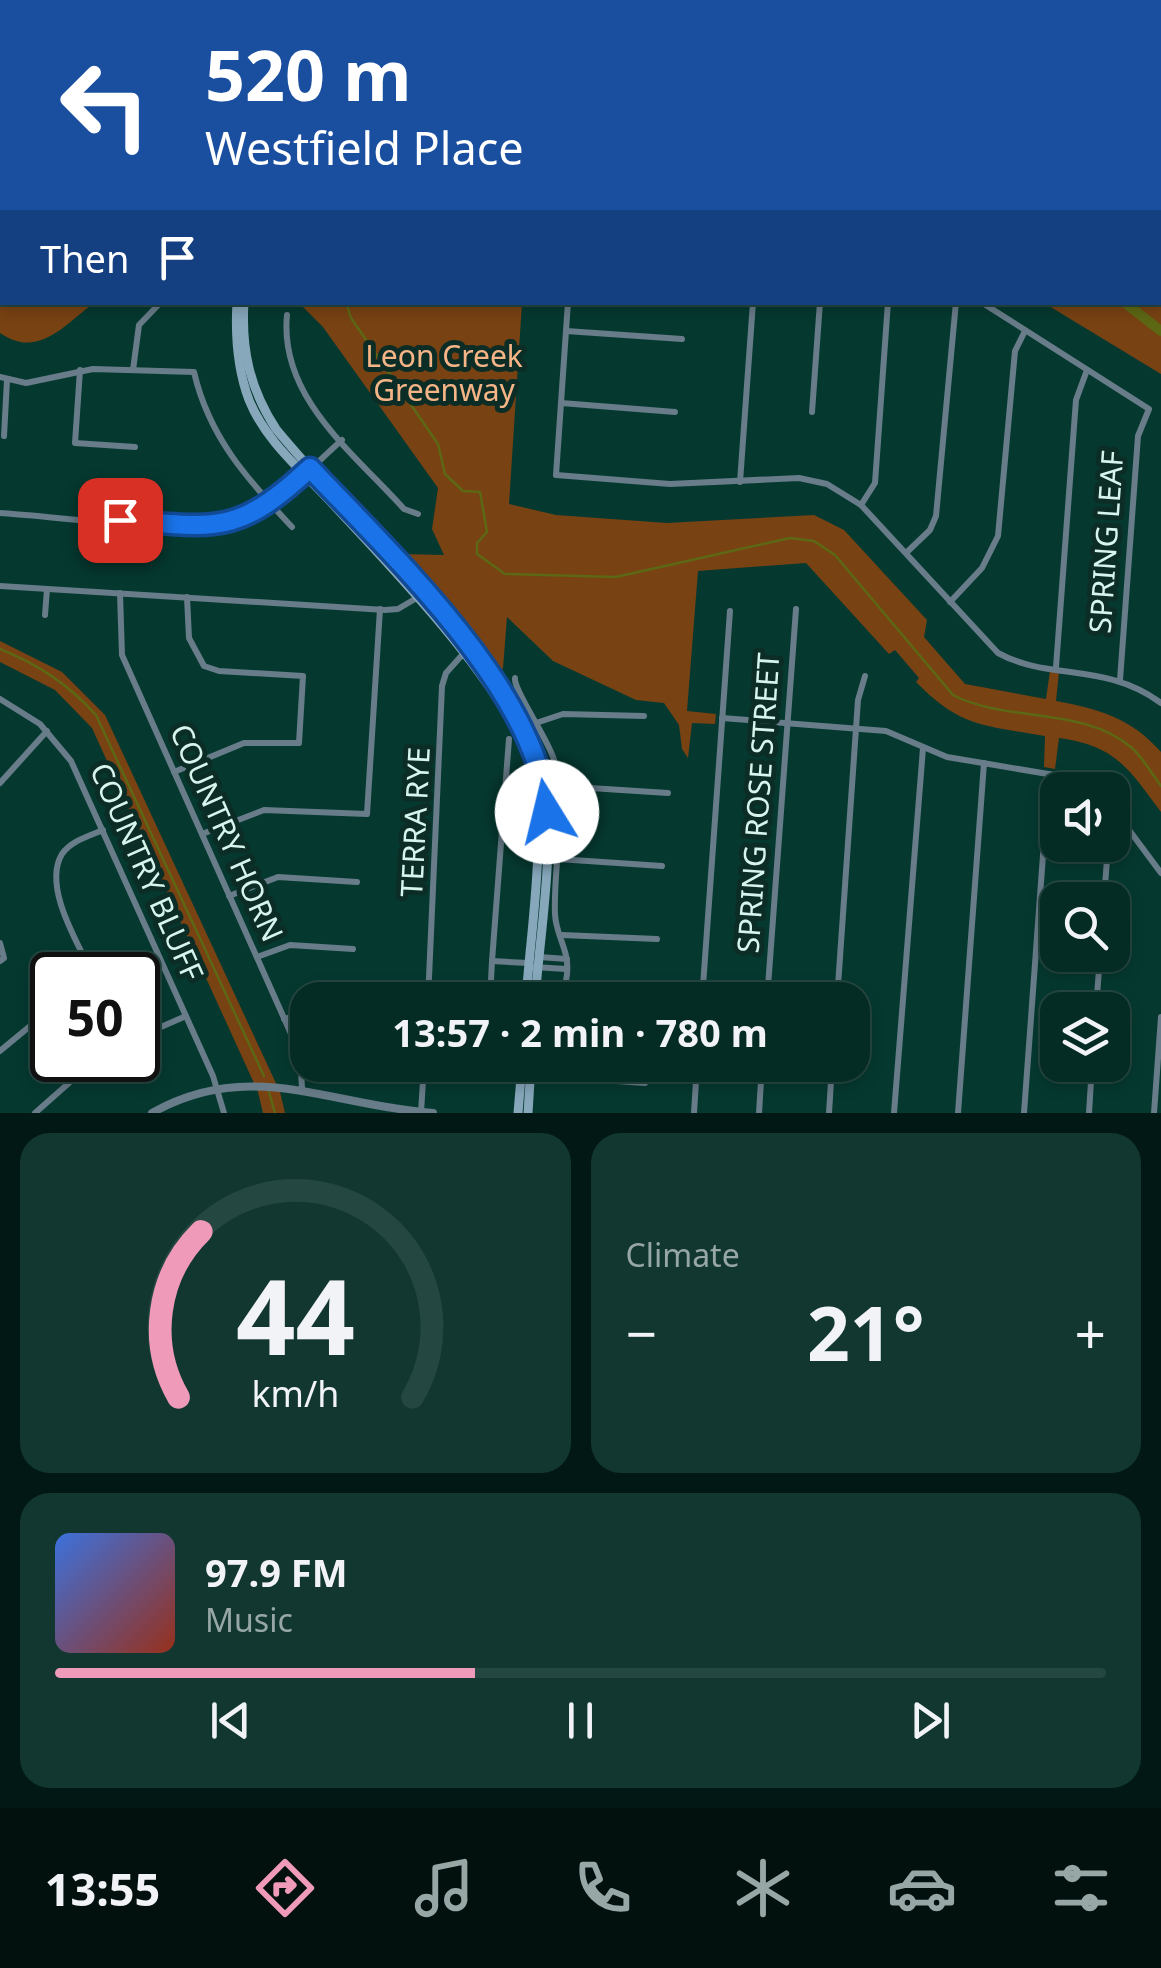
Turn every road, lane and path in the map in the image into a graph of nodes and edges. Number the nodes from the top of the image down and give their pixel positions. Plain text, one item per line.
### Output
1 (158, 305) edge
2 (240, 305) edge
3 (568, 305) edge
4 (753, 305) edge
5 (820, 305) edge
6 (888, 305) edge
7 (956, 305) edge
8 (986, 305) edge
9 (287, 314) dead end
10 (566, 331) junction
11 (1025, 331) junction
12 (682, 339) dead end
13 (80, 370) junction
14 (134, 370) junction
15 (1087, 370) junction
16 (4, 378) edge
17 (561, 403) junction
18 (676, 412) dead end
19 (812, 412) dead end
20 (4, 436) dead end
21 (342, 440) junction
22 (135, 447) dead end
23 (307, 471) junction
24 (740, 482) junction
25 (270, 504) junction
26 (861, 505) junction
27 (0, 513) edge
28 (418, 514) dead end
29 (292, 527) dead end
30 (906, 554) junction
31 (0, 586) edge
32 (47, 588) junction
33 (120, 593) junction
34 (421, 595) junction
35 (187, 597) junction
36 (950, 602) junction
37 (796, 609) dead end
38 (380, 610) junction
39 (730, 611) dead end
40 (46, 615) dead end
41 (462, 654) junction
42 (1056, 667) junction
43 (864, 676) dead end
44 (515, 678) dead end
45 (1120, 680) junction
46 (0, 699) edge
47 (1161, 703) edge
48 (644, 716) dead end
49 (722, 718) junction
50 (539, 722) junction
51 (787, 724) junction
52 (856, 728) junction
53 (47, 731) junction
54 (509, 739) dead end
55 (922, 748) junction
56 (984, 763) junction
57 (174, 772) junction
58 (1040, 772) edge
59 (506, 779) junction
60 (524, 779) dead end
61 (0, 784) edge
62 (559, 786) junction
63 (668, 793) dead end
64 (542, 812) junction
65 (103, 830) junction
66 (1130, 831) edge
67 (202, 834) junction
68 (558, 859) junction
69 (1043, 862) edge
70 (662, 866) dead end
71 (1161, 873) edge
72 (357, 882) dead end
73 (229, 896) junction
74 (562, 935) junction
75 (656, 939) dead end
76 (0, 943) edge
77 (353, 948) dead end
78 (83, 952) edge
79 (257, 957) junction
80 (552, 958) junction
81 (567, 959) junction
82 (492, 961) junction
83 (0, 962) edge
84 (532, 962) junction
85 (551, 968) junction
86 (566, 969) junction
87 (429, 982) edge
88 (491, 982) edge
89 (529, 982) edge
90 (534, 982) edge
91 (564, 982) edge
92 (703, 982) edge
93 (768, 982) edge
94 (837, 982) edge
95 (186, 1016) junction
96 (1161, 1017) edge
97 (290, 1018) edge
98 (284, 1019) junction
99 (30, 1026) edge
100 (160, 1027) edge
101 (0, 1051) edge
102 (71, 1082) edge
103 (423, 1082) edge
104 (521, 1082) edge
105 (530, 1082) edge
106 (631, 1082) edge
107 (696, 1082) edge
108 (761, 1082) edge
109 (831, 1082) edge
110 (1091, 1082) edge
111 (645, 1083) dead end
112 (302, 1088) junction
113 (216, 1090) junction
114 (421, 1112) edge
115 (36, 1113) edge
116 (152, 1113) edge
117 (224, 1113) edge
118 (433, 1113) edge
119 (518, 1113) edge
120 (528, 1113) edge
121 (694, 1113) edge
122 (758, 1113) edge
123 (828, 1113) edge
124 (894, 1113) edge
125 (958, 1113) edge
126 (1024, 1113) edge
127 (1089, 1113) edge
128 (1154, 1113) edge

1 - 14 street
2 - 23 main road
3 - 10 street
4 - 24 street
5 - 19 street
6 - 26 street
7 - 30 street
8 - 11 street
9 - 21 street
10 - 12 street
10 - 17 street
11 - 15 street
11 - 36 street
13 - 14 street
13 - 16 street
13 - 22 street
14 - 25 street
15 - 42 street
15 - 45 street, SPRING LEAF
16 - 20 street
17 - 18 street
17 - 24 street
21 - 23 street
21 - 28 street
23 - 25 street
23 - 34 main road
24 - 26 street
25 - 27 street
25 - 29 street
26 - 30 street
30 - 36 street
31 - 32 street
32 - 33 street
32 - 40 street
33 - 35 street
33 - 57 street, COUNTRY HORN
34 - 38 street
34 - 41 main road
34 - 64 main road
35 - 38 street
35 - 57 street
36 - 42 street
37 - 51 street, SPRING ROSE STREET
38 - 67 street
39 - 49 street
41 - 64 main road
41 - 87 street, TERRA RYE
42 - 45 street
43 - 52 street
44 - 50 street
45 - 47 street
46 - 53 street, COUNTRY BLUFF
48 - 50 street
49 - 51 street
49 - 92 street
50 - 62 street
51 - 52 street
51 - 93 street, SPRING ROSE STREET
52 - 55 street
52 - 94 street
53 - 61 street
53 - 65 street, COUNTRY BLUFF
54 - 59 street
55 - 56 street
55 - 124 street
56 - 58 street
56 - 125 street
57 - 67 street, COUNTRY HORN
59 - 60 street
59 - 82 street
62 - 63 street
62 - 68 street
64 - 84 main road
65 - 78 street
65 - 95 street, COUNTRY BLUFF
66 - 71 street
67 - 73 street, COUNTRY HORN
68 - 70 street
68 - 74 street
69 - 126 street
72 - 73 street
73 - 79 street, COUNTRY HORN
74 - 75 street
74 - 81 street
76 - 83 street
77 - 79 street
79 - 98 street, COUNTRY HORN
80 - 81 street
80 - 84 street
80 - 85 street
81 - 86 street
82 - 84 street
82 - 88 street
84 - 85 street
84 - 89 main road
84 - 90 main road
85 - 86 street
86 - 91 street
95 - 100 street
95 - 113 street, COUNTRY BLUFF
96 - 128 street
97 - 98 street
98 - 112 street, COUNTRY HORN
99 - 101 street
102 - 115 street
103 - 114 street
104 - 119 main road
105 - 120 main road
106 - 111 street
107 - 121 street
108 - 122 street
109 - 123 street
110 - 127 street
112 - 113 street
112 - 114 street
113 - 116 street
113 - 117 street, COUNTRY BLUFF
114 - 118 street

